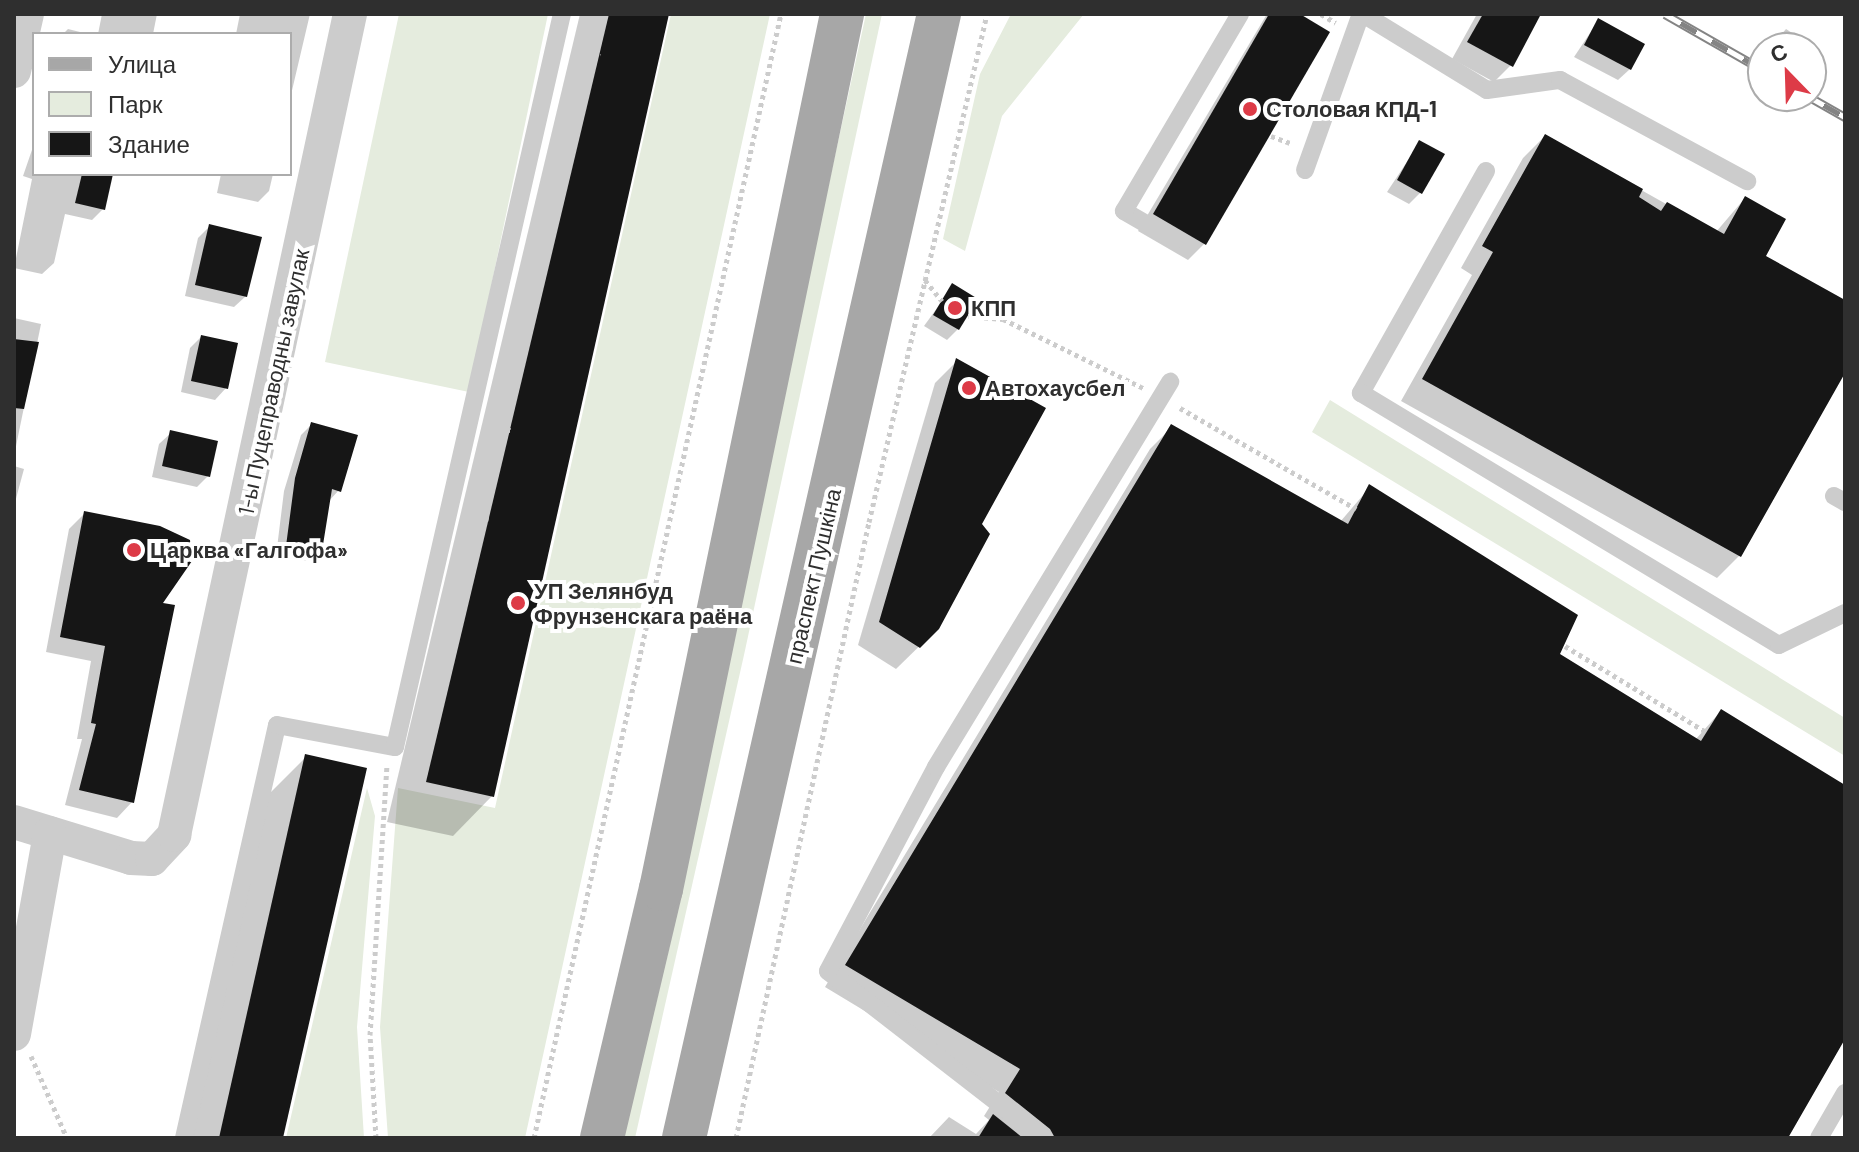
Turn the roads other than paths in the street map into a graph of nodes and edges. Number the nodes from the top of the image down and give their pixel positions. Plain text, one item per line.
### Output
1 (27, 14) edge
2 (350, 14) edge
3 (562, 14) edge
4 (842, 14) edge
5 (939, 14) edge
6 (1240, 14) edge
7 (1362, 14) edge
8 (14, 71) edge
9 (1305, 170) dead end
10 (1486, 171) dead end
11 (1747, 181) dead end
12 (1174, 240) dead end
13 (1170, 382) dead end
14 (1845, 613) edge
15 (14, 822) edge
16 (50, 833) junction
17 (14, 1033) edge
18 (1845, 1093) edge
19 (691, 1128) edge
20 (184, 1138) edge
21 (602, 1138) edge
22 (1043, 1138) edge
23 (1819, 1138) edge

1 - 8 street
2 - 16 street, 1-ы Пуцеправодны завулак
3 - 20 lane
4 - 21 main road
5 - 19 main road, праспект Пушкіна
6 - 12 lane
7 - 9 lane
7 - 11 lane
10 - 14 lane
13 - 22 lane
15 - 16 street
16 - 17 street
18 - 23 lane

